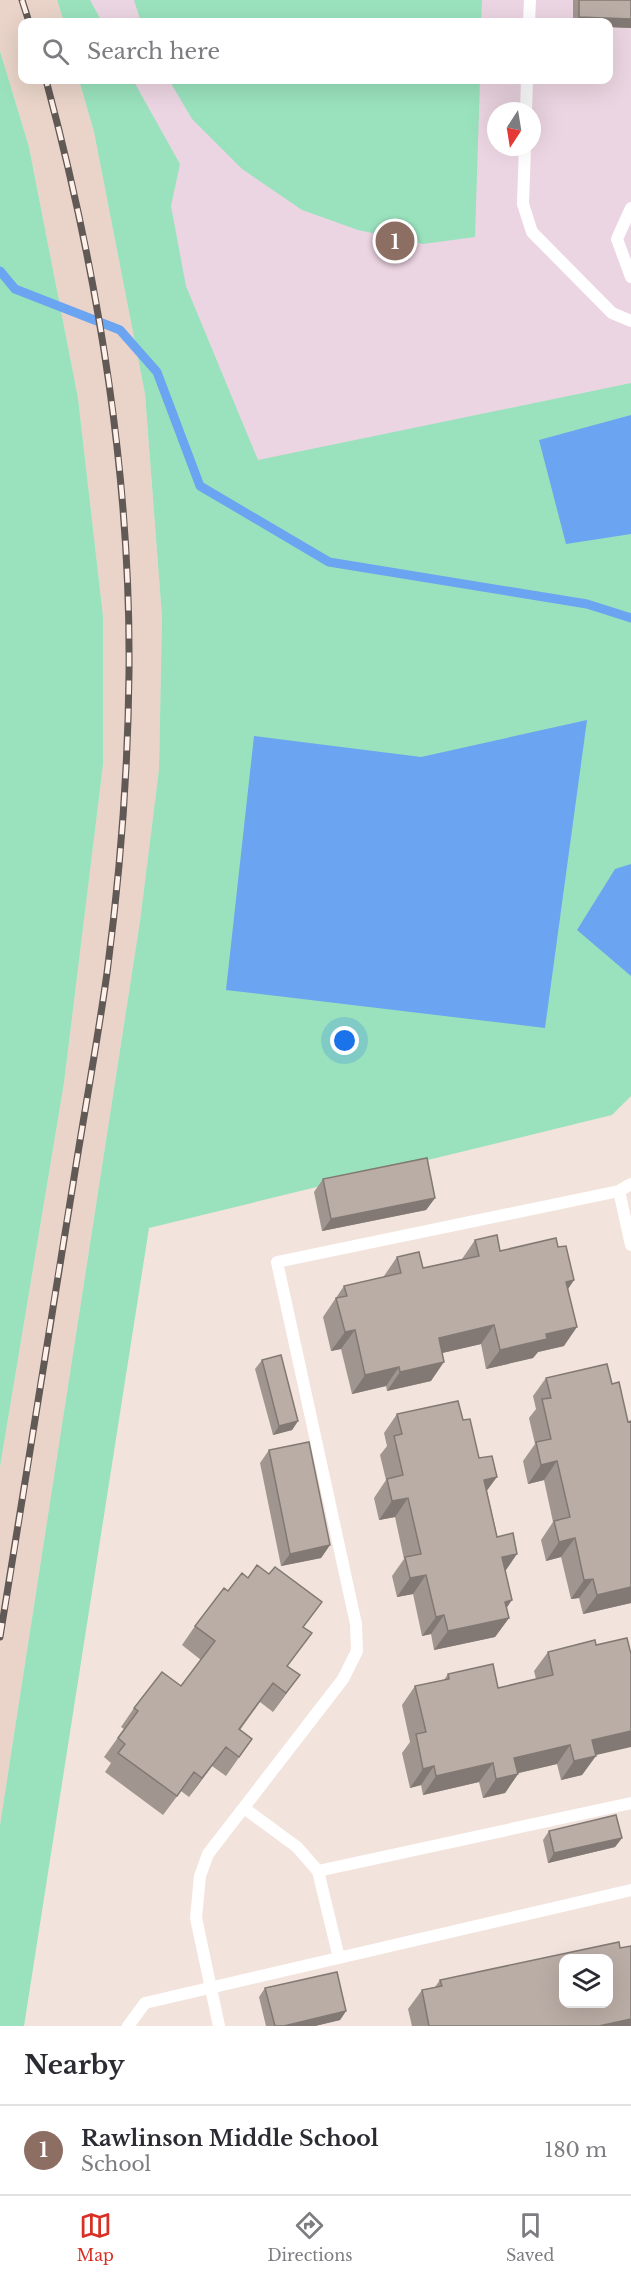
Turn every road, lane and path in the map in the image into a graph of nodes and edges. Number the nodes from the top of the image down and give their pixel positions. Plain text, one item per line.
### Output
1 (530, 0) edge
2 (529, 18) edge
3 (527, 84) edge
4 (526, 102) edge
5 (525, 156) edge
6 (631, 208) edge
7 (631, 277) edge
8 (631, 321) edge
9 (631, 1184) edge
10 (619, 1191) junction
11 (631, 1245) edge
12 (631, 1803) edge
13 (244, 1808) junction
14 (318, 1871) junction
15 (631, 1890) edge
16 (339, 1959) junction
17 (211, 1988) junction
18 (128, 2026) edge
19 (219, 2026) edge

1 - 2 lane
3 - 4 lane
5 - 8 lane
6 - 7 lane
9 - 10 lane
10 - 11 lane
10 - 13 lane
12 - 14 lane
13 - 14 lane
13 - 17 lane
14 - 16 lane
15 - 16 lane
16 - 17 lane
17 - 18 lane
17 - 19 lane

